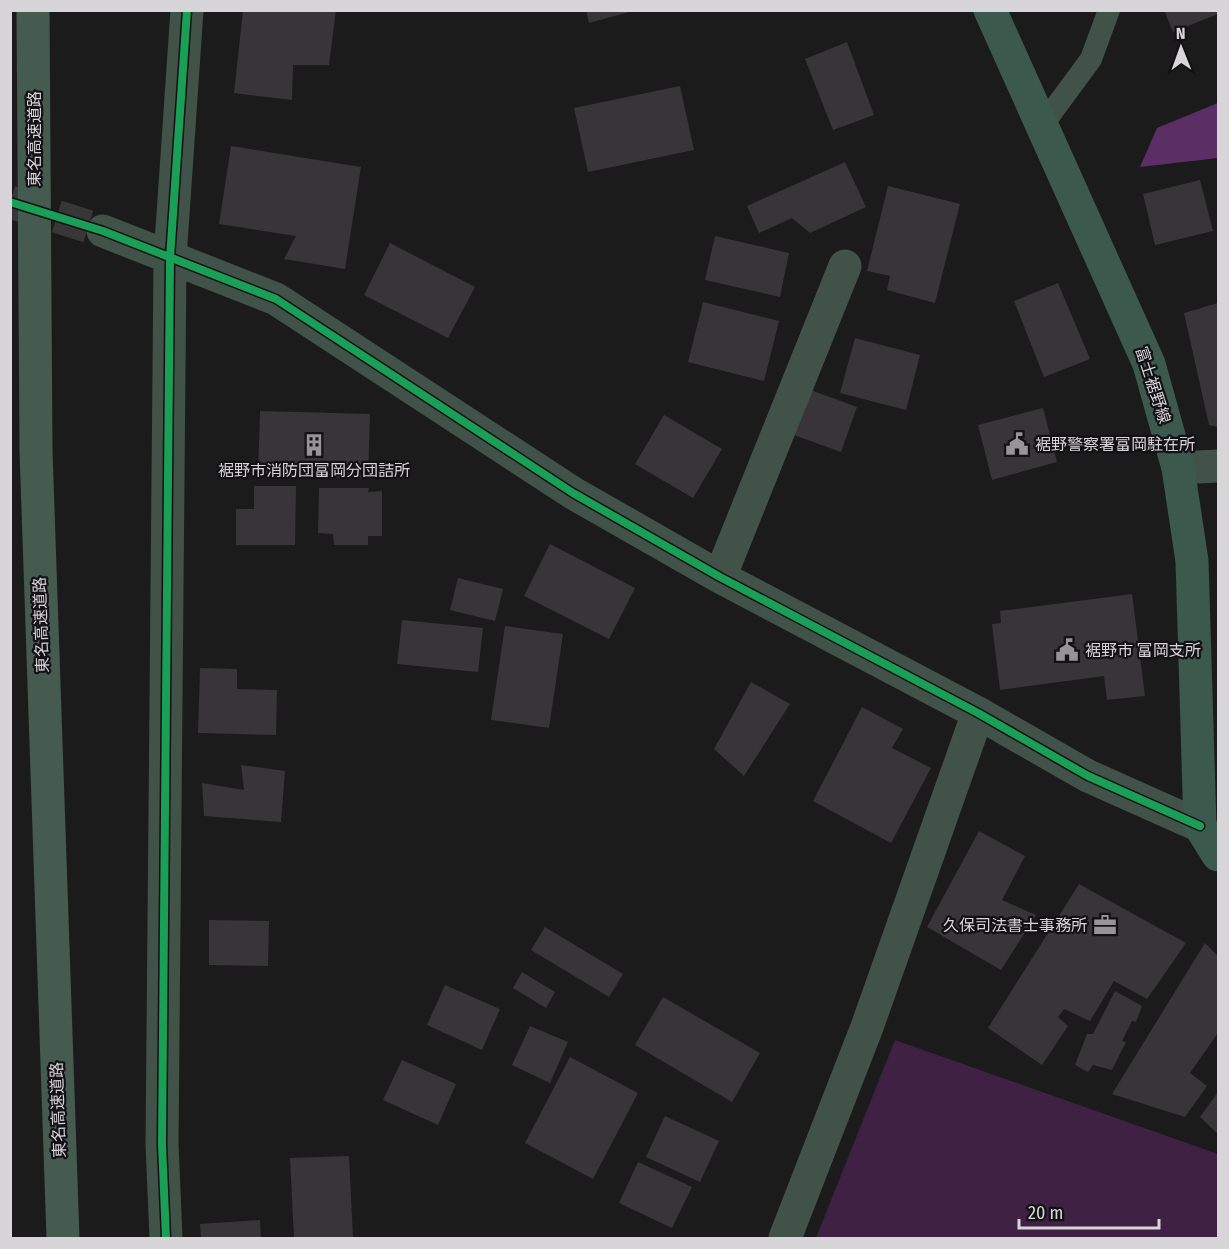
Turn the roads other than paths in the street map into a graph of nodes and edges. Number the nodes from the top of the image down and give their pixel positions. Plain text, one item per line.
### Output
1 (33, 10) edge
2 (187, 10) edge
3 (990, 10) edge
4 (1109, 10) edge
5 (1041, 127) junction
6 (103, 231) tunnel mouth
7 (170, 258) junction
8 (845, 266) dead end
9 (1218, 466) edge
10 (1178, 468) junction
11 (720, 577) junction
12 (978, 713) junction
13 (1200, 826) junction
14 (1218, 855) edge
15 (63, 1239) edge
16 (166, 1239) edge
17 (785, 1239) edge

1 - 15 highway, 東名高速道路
2 - 7 street
3 - 5 main road, 富士裾野線
4 - 5 lane
5 - 10 main road, 富士裾野線
6 - 7 street
7 - 11 street
7 - 16 street
8 - 11 street
9 - 10 street
10 - 13 main road, 富士裾野線
11 - 12 street
12 - 13 street
12 - 17 street
13 - 14 main road

